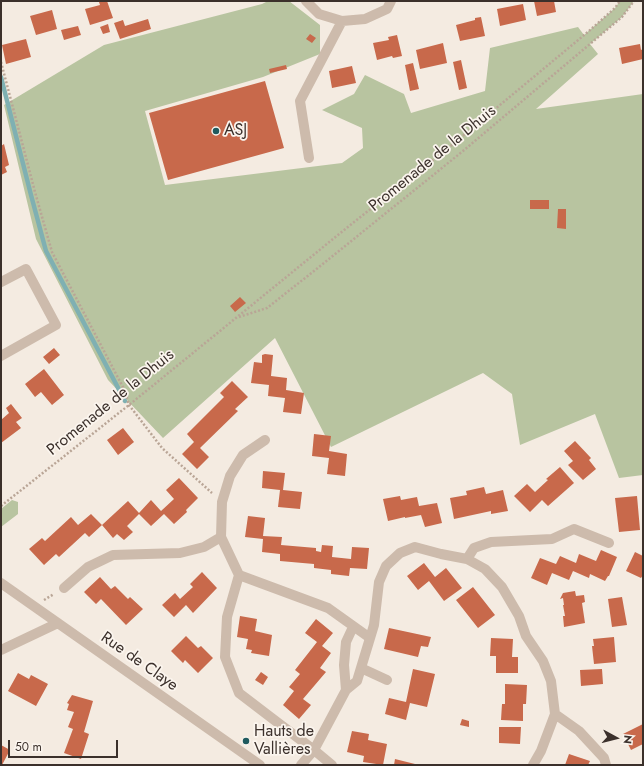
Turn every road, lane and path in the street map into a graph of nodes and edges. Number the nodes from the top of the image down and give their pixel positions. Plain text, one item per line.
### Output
1 (306, 1) edge
2 (391, 1) edge
3 (620, 1) edge
4 (634, 1) edge
5 (342, 21) junction
6 (1, 62) edge
7 (309, 158) dead end
8 (1, 282) edge
9 (236, 318) junction
10 (1, 356) edge
11 (129, 405) junction
12 (265, 440) dead end
13 (222, 502) junction
14 (1, 506) edge
15 (221, 537) junction
16 (609, 543) dead end
17 (467, 559) junction
18 (239, 575) junction
19 (1, 583) edge
20 (64, 588) joint
21 (34, 607) junction
22 (58, 623) junction
23 (353, 627) junction
24 (370, 638) junction
25 (1, 650) edge
26 (361, 668) junction
27 (387, 680) dead end
28 (346, 690) junction
29 (555, 714) junction
30 (314, 750) junction
31 (260, 765) edge
32 (301, 765) edge
33 (332, 765) edge
34 (533, 765) edge
35 (606, 765) edge

1 - 5 street
2 - 5 street
3 - 9 path, Promenade de la Dhuis
4 - 9 path, Promenade de la Dhuis
5 - 7 street
6 - 11 path
8 - 10 street
9 - 11 path, Promenade de la Dhuis
11 - 13 path
11 - 14 path, Promenade de la Dhuis
12 - 13 street
13 - 15 street
15 - 18 street
15 - 20 street
16 - 17 street
17 - 24 street
17 - 29 street
18 - 23 street
18 - 30 street
19 - 21 street, Rue de Claye
20 - 21 path
21 - 22 street, Rue de Claye
22 - 25 street
22 - 31 street, Rue de Claye
23 - 24 street
23 - 28 street
24 - 26 street
26 - 27 street
26 - 28 street
28 - 30 street
29 - 34 street
29 - 35 street
30 - 32 street
30 - 33 street

